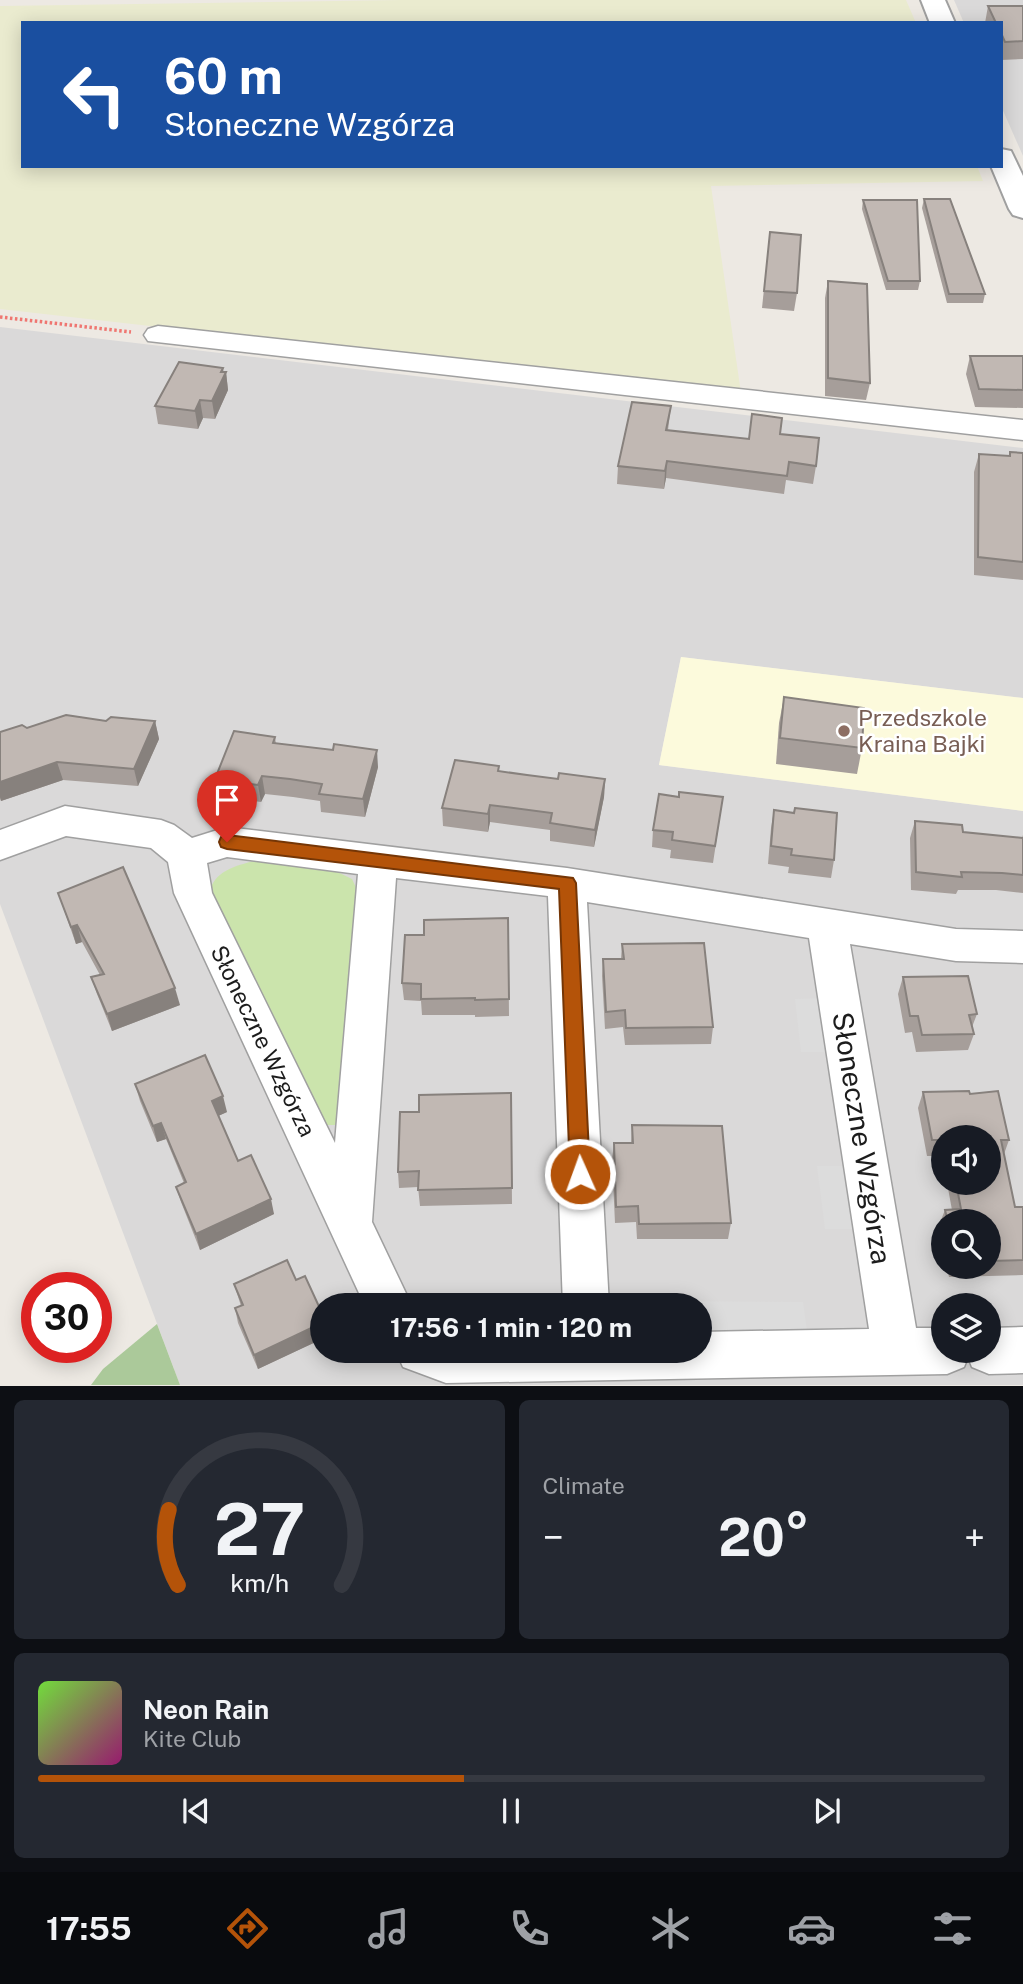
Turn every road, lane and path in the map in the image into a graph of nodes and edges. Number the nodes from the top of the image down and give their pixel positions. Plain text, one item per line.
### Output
1 (933, 0) edge
2 (942, 21) edge
3 (1003, 162) edge
4 (1023, 209) edge
5 (0, 317) edge
6 (158, 335) joint
7 (1023, 430) edge
8 (0, 845) edge
9 (186, 855) junction
10 (377, 861) junction
11 (567, 883) junction
12 (827, 925) junction
13 (1023, 947) edge
14 (351, 1223) junction
15 (383, 1293) edge
16 (585, 1293) edge
17 (1023, 1350) edge
18 (931, 1351) edge
19 (1001, 1351) edge
20 (896, 1352) junction
21 (712, 1353) edge

1 - 2 street
3 - 4 street
5 - 6 path
6 - 7 street
8 - 9 street
9 - 10 street
9 - 14 street, Słoneczne Wzgórza
10 - 11 street
10 - 14 street, Słoneczne Wzgórza
11 - 12 street
11 - 16 street
12 - 13 street
12 - 20 street, Słoneczne Wzgórza
14 - 15 street, Słoneczne Wzgórza
17 - 19 street
18 - 20 street
20 - 21 street

